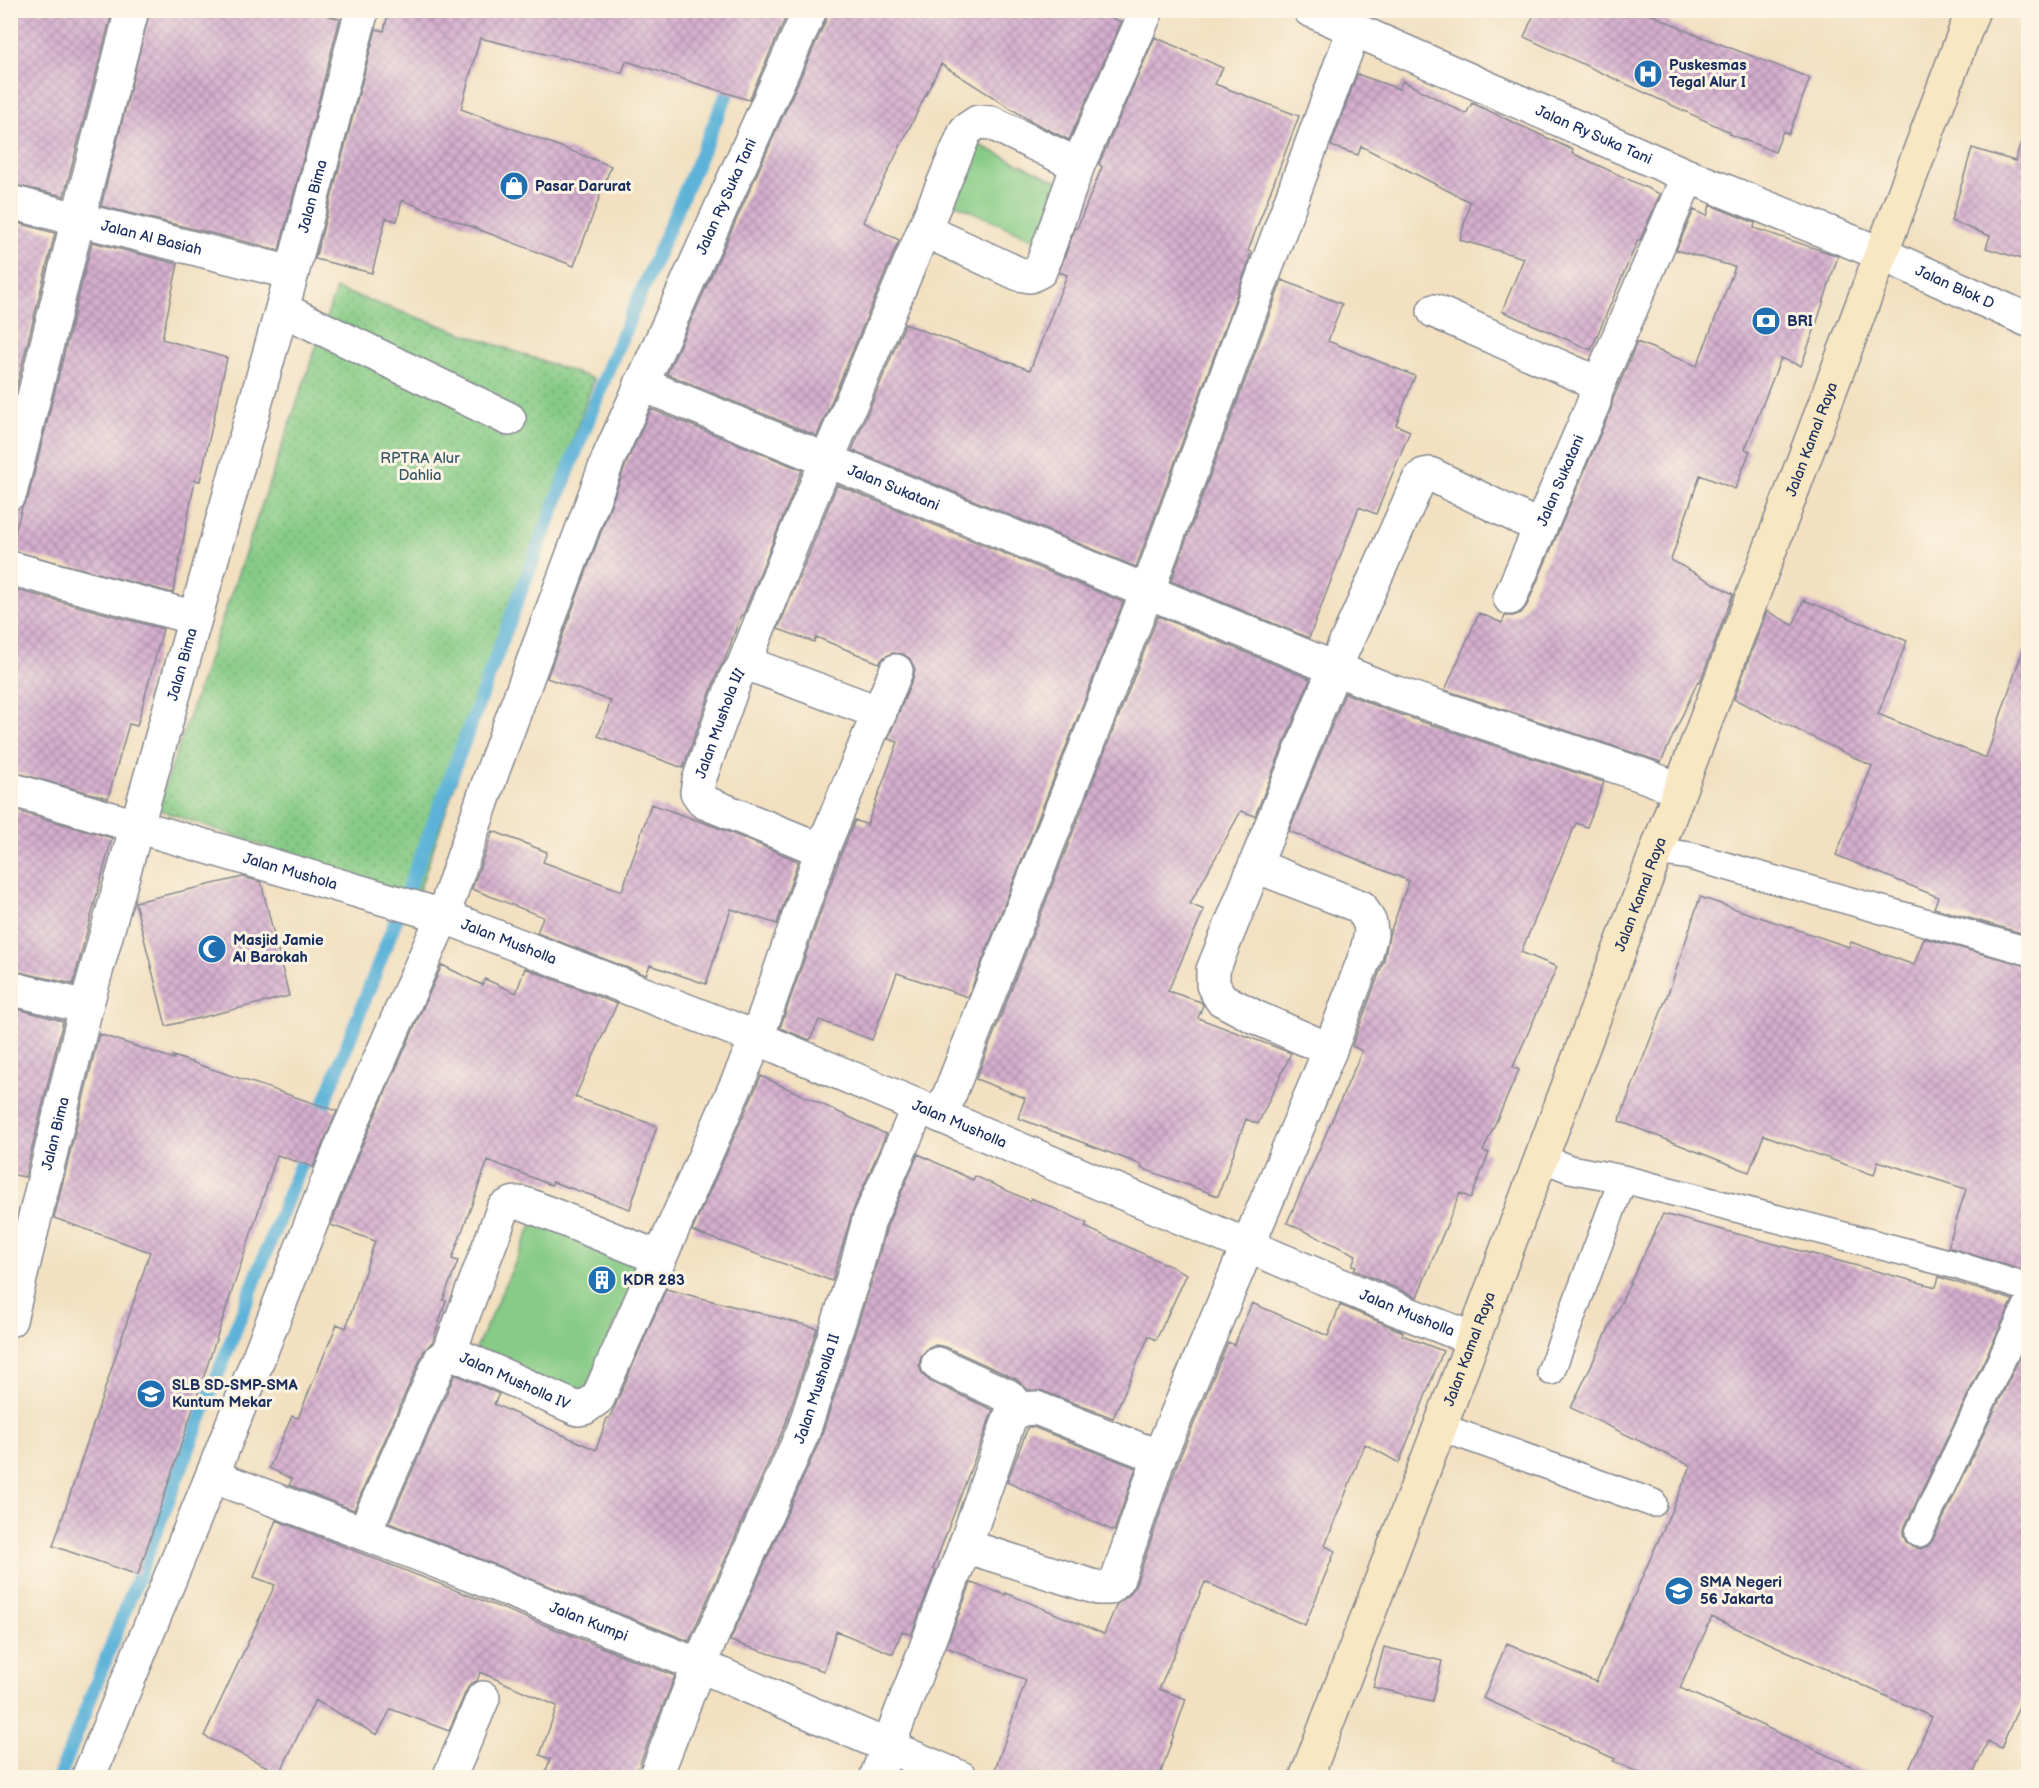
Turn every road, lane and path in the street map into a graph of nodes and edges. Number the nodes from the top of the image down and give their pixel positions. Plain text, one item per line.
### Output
1 (132, 10) edge
2 (362, 10) edge
3 (810, 10) edge
4 (1147, 10) edge
5 (1310, 10) edge
6 (1973, 10) edge
7 (1354, 29) junction
8 (1078, 165) junction
9 (1689, 176) junction
10 (10, 202) edge
11 (78, 219) junction
12 (924, 230) junction
13 (1882, 254) junction
14 (292, 273) junction
15 (282, 309) junction
16 (1434, 311) dead end
17 (2028, 320) edge
18 (641, 384) junction
19 (1596, 390) junction
20 (509, 419) dead end
21 (18, 431) edge
22 (827, 461) junction
23 (10, 493) edge
24 (1542, 522) junction
25 (10, 568) edge
26 (1147, 592) junction
27 (1509, 598) dead end
28 (195, 618) junction
29 (1335, 667) junction
30 (742, 669) junction
31 (896, 671) dead end
32 (880, 713) junction
33 (10, 789) edge
34 (1679, 789) junction
35 (138, 825) junction
36 (822, 850) junction
37 (1656, 851) junction
38 (1256, 866) junction
39 (430, 913) junction
40 (2028, 951) edge
41 (10, 988) edge
42 (86, 1007) junction
43 (757, 1038) junction
44 (1330, 1050) junction
45 (930, 1111) junction
46 (1541, 1158) junction
47 (1623, 1179) junction
48 (1249, 1245) junction
49 (660, 1258) junction
50 (2028, 1288) edge
51 (2028, 1304) edge
52 (10, 1320) edge
53 (1473, 1339) junction
54 (449, 1353) junction
55 (938, 1364) dead end
56 (1551, 1371) dead end
57 (1021, 1409) junction
58 (1440, 1427) junction
59 (1159, 1457) junction
60 (212, 1476) junction
61 (1653, 1503) dead end
62 (364, 1533) junction
63 (1919, 1533) dead end
64 (965, 1546) junction
65 (699, 1665) junction
66 (483, 1698) dead end
67 (888, 1746) junction
68 (88, 1778) edge
69 (449, 1778) edge
70 (655, 1778) edge
71 (876, 1778) edge
72 (961, 1778) edge
73 (1306, 1778) edge

1 - 11 street
2 - 14 street, Jalan Bima
3 - 18 street, Jalan Ry Suka Tani
4 - 8 street
5 - 7 street, Jalan Ry Suka Tani
6 - 13 main road, Jalan Kamal Raya
7 - 9 street, Jalan Ry Suka Tani
7 - 26 street
8 - 12 street
8 - 12 street
9 - 13 street, Jalan Ry Suka Tani
9 - 19 street, Jalan Sukatani
10 - 11 street, Jalan Al Basiah
11 - 14 street, Jalan Al Basiah
11 - 21 street
12 - 22 street
13 - 17 street, Jalan Blok D
13 - 34 main road, Jalan Kamal Raya
14 - 15 street, Jalan Bima
15 - 20 street
15 - 28 street, Jalan Bima
16 - 19 street
18 - 22 street, Jalan Sukatani
18 - 39 street, Jalan Ry Suka Tani
19 - 24 street, Jalan Sukatani
21 - 23 street
22 - 26 street, Jalan Sukatani
22 - 30 street
24 - 27 street
24 - 29 street, Jalan Sukatani
25 - 28 street
26 - 29 street, Jalan Sukatani
26 - 45 street, Jalan Musholla II
28 - 35 street, Jalan Bima
29 - 34 street, Jalan Sukatani
29 - 38 street
30 - 32 street, Jalan Mushola III
30 - 36 street, Jalan Mushola III
31 - 32 street
32 - 36 street
33 - 35 street, Jalan Mushola
34 - 37 main road, Jalan Kamal Raya
35 - 39 street, Jalan Mushola
35 - 42 street, Jalan Bima
36 - 43 street
37 - 40 lane
37 - 46 main road, Jalan Kamal Raya
38 - 44 street
38 - 44 street
39 - 43 street, Jalan Musholla
39 - 60 street
41 - 42 street
42 - 52 street, Jalan Bima
43 - 45 street, Jalan Musholla
43 - 49 street, Jalan Musholla IV
44 - 48 street
45 - 48 street, Jalan Musholla
45 - 65 street, Jalan Musholla II
46 - 47 lane
46 - 53 main road, Jalan Kamal Raya
47 - 50 lane
47 - 56 lane
48 - 53 street, Jalan Musholla
48 - 59 street
49 - 54 street, Jalan Musholla IV
49 - 54 street
51 - 63 lane
53 - 58 main road, Jalan Kamal Raya
54 - 62 street, Jalan Musholla IV
55 - 57 street
57 - 59 street
57 - 64 street
58 - 61 lane
58 - 73 main road, Jalan Kamal Raya
59 - 64 street
60 - 62 street, Jalan Kumpi
60 - 68 street
62 - 65 street, Jalan Kumpi
64 - 67 street
65 - 67 street, Jalan Kumpi
65 - 70 street, Jalan Musholla II
66 - 69 street
67 - 71 street
67 - 72 street, Jalan Kumpi

